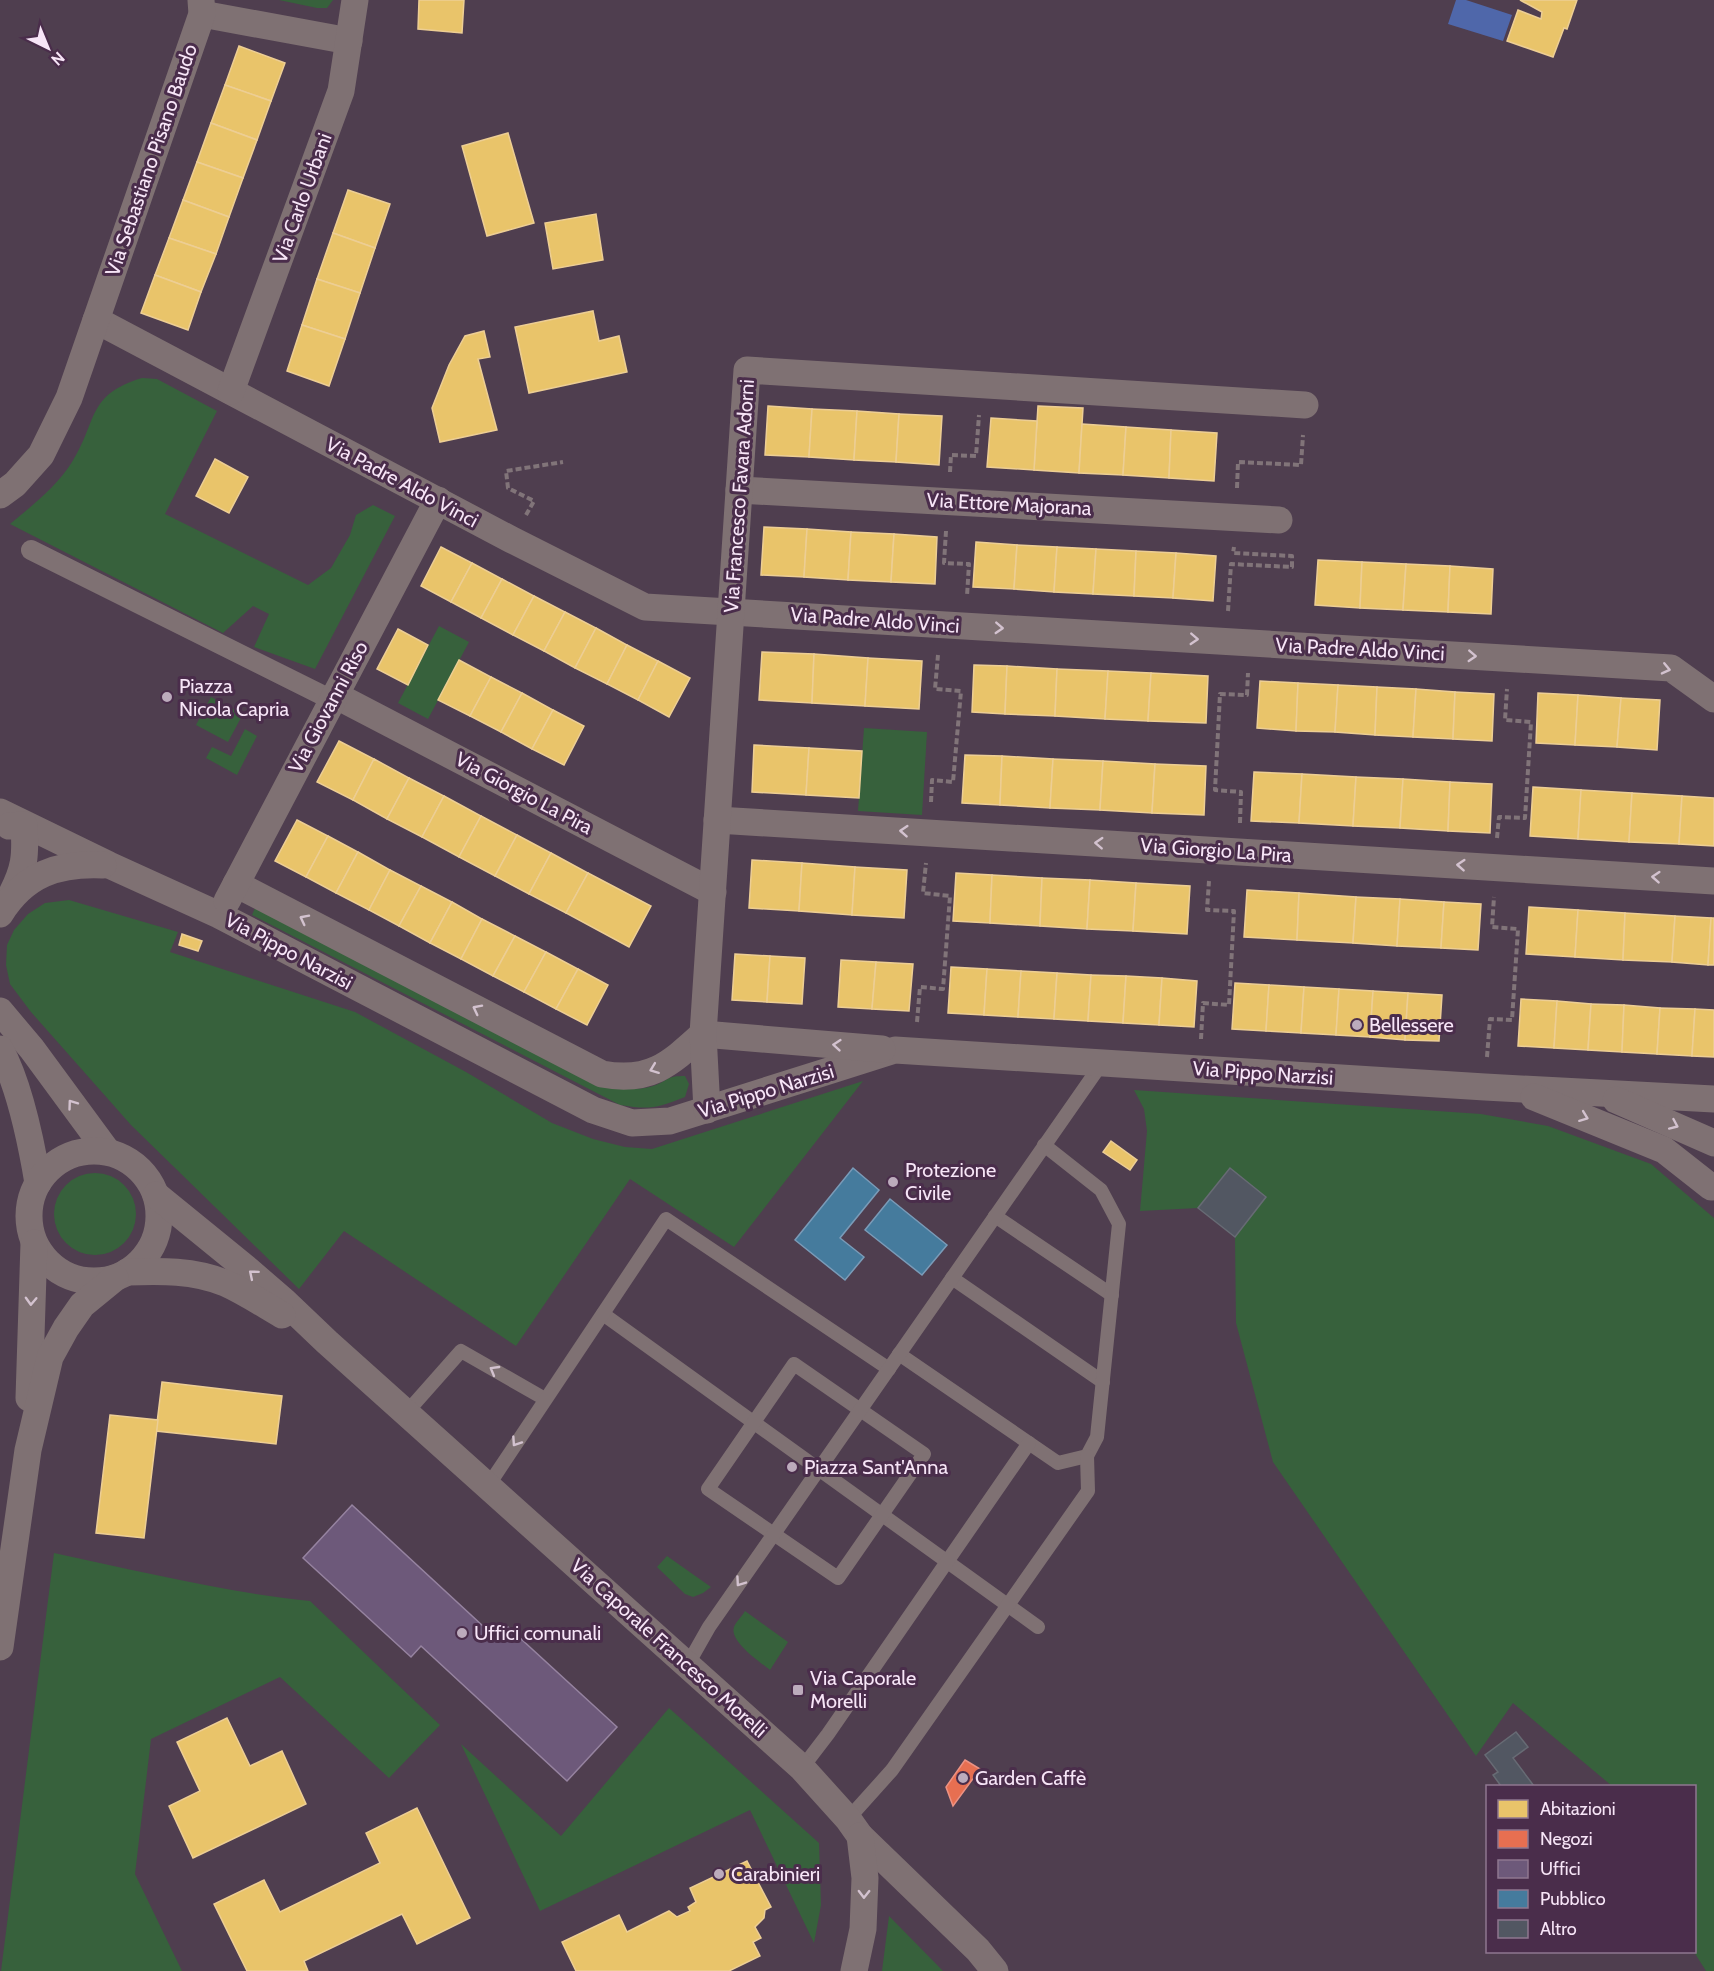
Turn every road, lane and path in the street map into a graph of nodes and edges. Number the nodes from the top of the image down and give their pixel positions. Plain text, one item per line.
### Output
1 (355, 0) edge
2 (202, 7) edge
3 (349, 41) junction
4 (96, 320) junction
5 (231, 391) junction
6 (1305, 405) dead end
7 (563, 462) dead end
8 (1238, 462) dead end
9 (1301, 465) dead end
10 (739, 490) junction
11 (0, 495) edge
12 (438, 500) junction
13 (1280, 520) dead end
14 (512, 540) junction
15 (31, 550) dead end
16 (1233, 553) dead end
17 (731, 612) junction
18 (941, 624) junction
19 (1238, 642) junction
20 (1509, 658) junction
21 (334, 697) junction
22 (1714, 699) edge
23 (956, 739) dead end
24 (0, 812) edge
25 (717, 820) junction
26 (12, 826) edge
27 (1210, 850) junction
28 (1238, 852) junction
29 (109, 866) junction
30 (1496, 868) junction
31 (1714, 881) edge
32 (236, 884) junction
33 (713, 892) junction
34 (950, 896) dead end
35 (3, 908) edge
36 (219, 915) junction
37 (0, 1011) edge
38 (703, 1034) junction
39 (0, 1049) edge
40 (905, 1051) junction
41 (1102, 1063) junction
42 (1199, 1069) junction
43 (1498, 1087) junction
44 (1601, 1093) junction
45 (1714, 1099) edge
46 (707, 1110) junction
47 (1714, 1143) edge
48 (1044, 1145) junction
49 (107, 1151) junction
50 (38, 1183) junction
51 (1713, 1186) edge
52 (156, 1195) junction
53 (995, 1216) junction
54 (34, 1243) junction
55 (121, 1275) junction
56 (952, 1278) junction
57 (1112, 1295) junction
58 (603, 1314) junction
59 (327, 1342) junction
60 (899, 1354) junction
61 (889, 1369) junction
62 (1103, 1382) junction
63 (545, 1399) junction
64 (860, 1410) junction
65 (407, 1412) junction
66 (753, 1423) junction
67 (1029, 1443) junction
68 (28, 1450) junction
69 (1087, 1456) junction
70 (819, 1469) junction
71 (488, 1486) junction
72 (882, 1514) junction
73 (774, 1533) junction
74 (947, 1561) junction
75 (1009, 1605) junction
76 (1038, 1627) dead end
77 (0, 1647) edge
78 (688, 1664) junction
79 (802, 1767) junction
80 (854, 1828) junction
81 (854, 1971) edge
82 (995, 1971) edge

1 - 3 street, Via Carlo Urbani
2 - 3 street
2 - 4 street, Via Sebastiano Pisano Baudo
3 - 5 street, Via Carlo Urbani
4 - 5 street, Via Padre Aldo Vinci
4 - 11 street
5 - 12 street, Via Padre Aldo Vinci
6 - 10 street, Via Francesco Favara Adorni
7 - 14 path
8 - 9 path
10 - 13 street, Via Ettore Majorana
10 - 17 street, Via Francesco Favara Adorni
12 - 14 street, Via Padre Aldo Vinci
12 - 21 street, Via Giovanni Riso
14 - 17 street, Via Padre Aldo Vinci
15 - 21 street
16 - 19 path
17 - 18 street, Via Padre Aldo Vinci
17 - 25 street, Via Francesco Favara Adorni
18 -> 19 street, Via Padre Aldo Vinci
18 - 23 path
19 -> 20 street, Via Padre Aldo Vinci
19 - 28 path
20 -> 22 street, Via Padre Aldo Vinci
20 - 30 path
21 - 32 street, Via Giovanni Riso
21 - 33 street, Via Giorgio La Pira
24 - 26 street, Via Pippo Narzisi
27 -> 25 street, Via Giorgio La Pira
25 - 33 street, Via Francesco Favara Adorni
26 - 29 street, Via Pippo Narzisi
26 - 35 street
27 - 28 street, Via Giorgio La Pira
27 - 42 path
30 -> 28 street, Via Giorgio La Pira
29 - 35 street
29 - 36 street, Via Pippo Narzisi
31 -> 30 street, Via Giorgio La Pira
30 - 43 path
32 - 36 street, Via Giovanni Riso
38 -> 32 street
33 - 38 street, Via Francesco Favara Adorni
34 - 40 path
36 - 46 street, Via Pippo Narzisi
49 -> 37 street
40 -> 38 street
38 - 46 street, Via Francesco Favara Adorni
39 - 50 street
40 - 41 street, Via Pippo Narzisi
40 - 46 street, Via Pippo Narzisi
41 - 42 street, Via Pippo Narzisi
41 - 48 lane
42 - 43 street, Via Pippo Narzisi
43 - 44 street, Via Pippo Narzisi
43 -> 51 street
44 - 45 street, Via Pippo Narzisi
44 -> 47 street
48 - 53 lane
48 - 57 lane
49 - 50 street
49 - 52 street
50 - 54 street
52 - 55 street
59 -> 52 street
53 - 56 lane
53 - 57 lane
54 - 55 street
54 -> 68 street
55 - 59 street
55 - 68 street
56 - 60 lane
56 - 62 lane
57 - 62 lane
58 - 61 lane
58 - 63 lane
58 - 66 lane
59 - 65 street, Via Caporale Francesco Morelli
60 - 61 lane
60 - 67 lane
61 - 64 lane
62 - 69 lane
63 -> 65 lane
63 -> 71 lane
64 - 66 lane
64 - 70 lane
64 - 72 lane
65 - 71 street, Via Caporale Francesco Morelli
66 - 70 lane
66 - 73 lane
67 - 69 lane
67 - 74 lane
68 - 77 street
69 - 75 lane
70 - 72 lane
70 - 73 lane
71 - 78 street, Via Caporale Francesco Morelli
72 - 73 lane
72 - 74 lane
73 -> 78 lane
74 - 75 lane
74 - 79 lane
75 - 76 lane
75 - 80 lane
78 - 79 street, Via Caporale Francesco Morelli
79 - 80 street, Via Caporale Francesco Morelli
80 -> 81 street
80 - 82 street, Via Caporale Francesco Morelli

